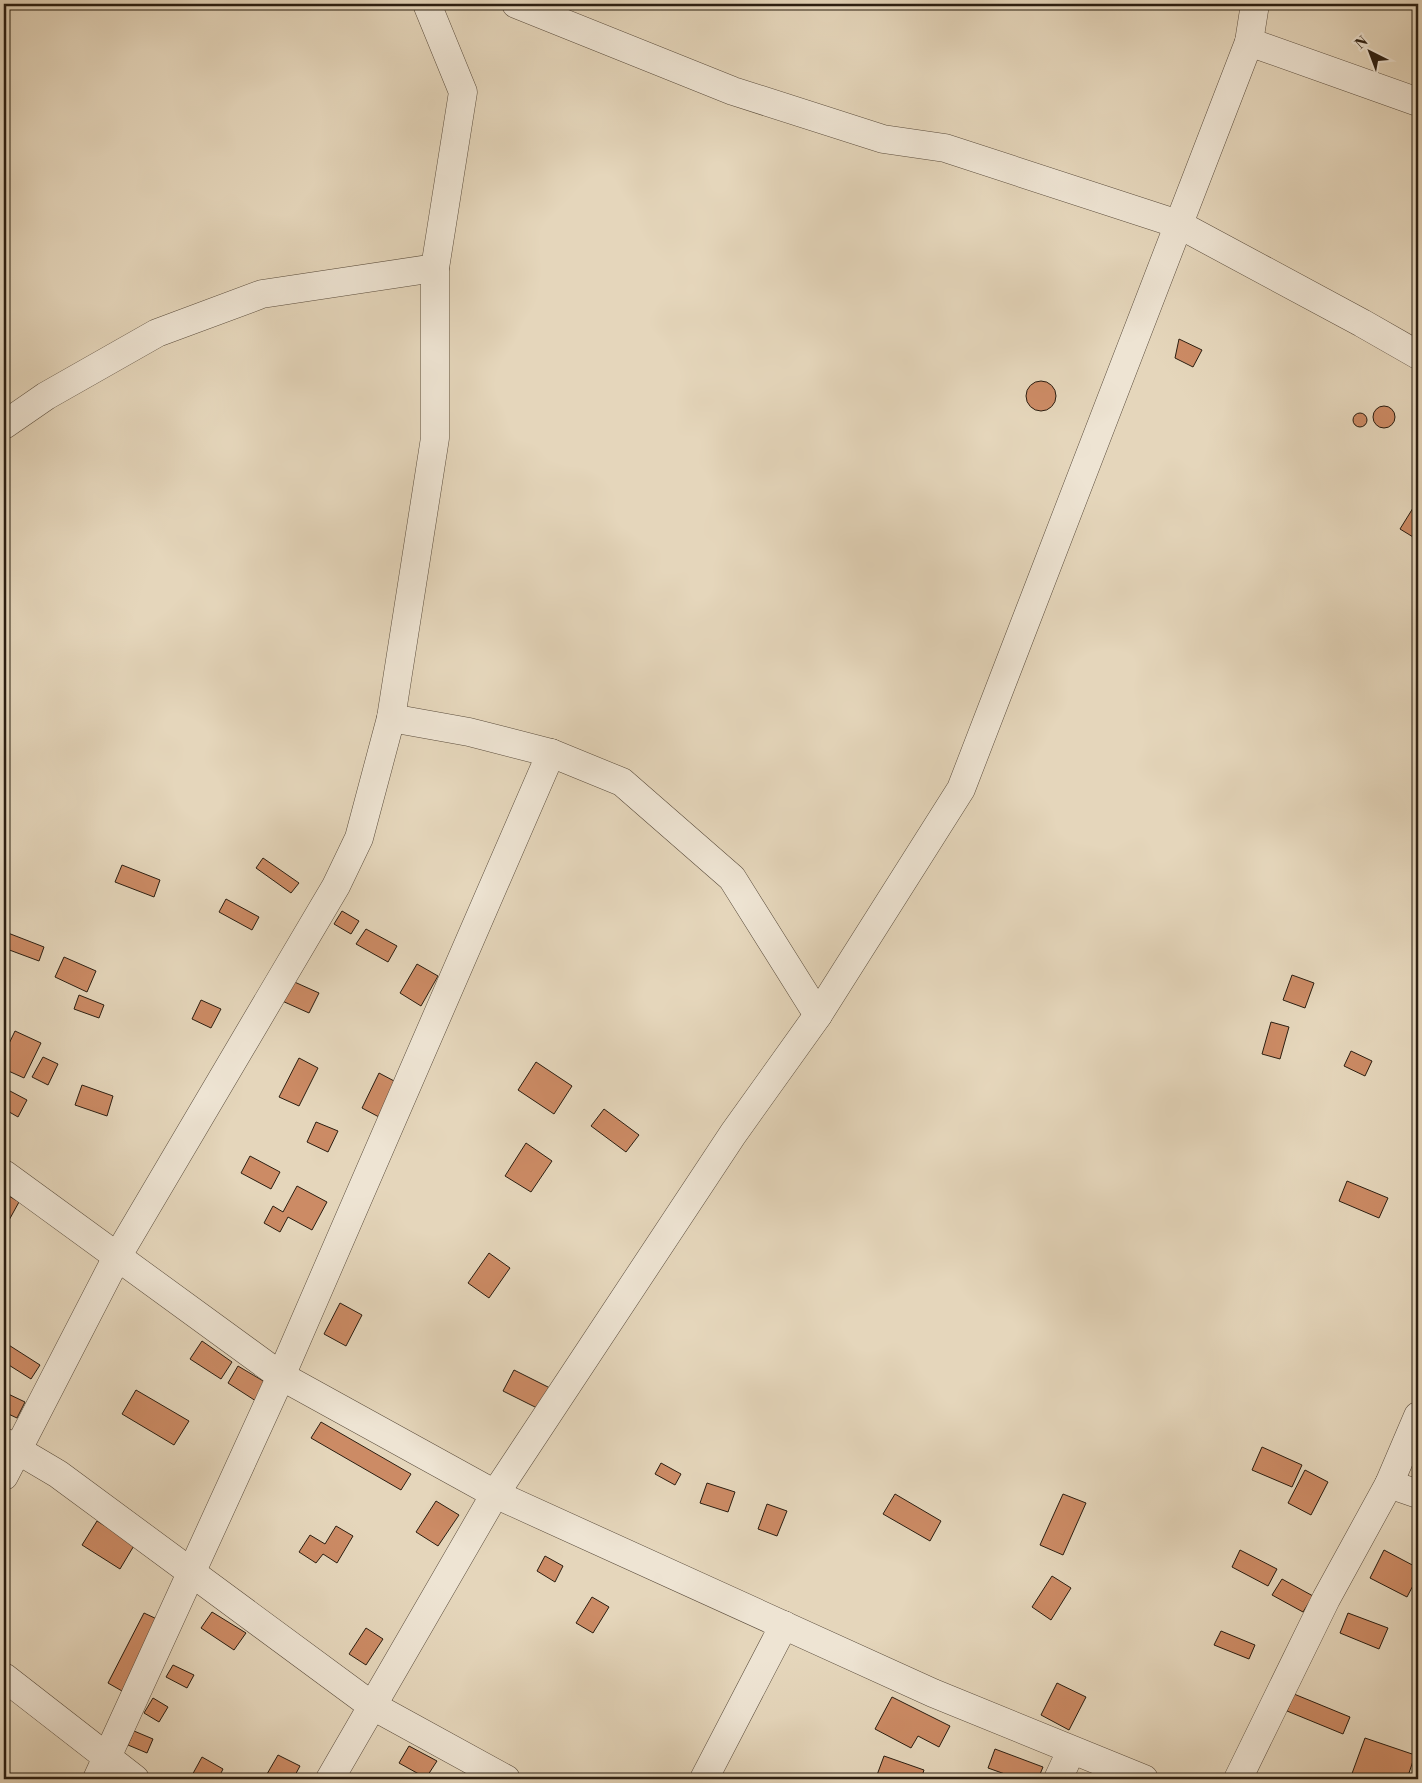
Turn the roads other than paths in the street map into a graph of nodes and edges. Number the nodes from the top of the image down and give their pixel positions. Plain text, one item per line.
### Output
1 (427, 4) edge
2 (516, 4) edge
3 (1255, 4) edge
4 (1249, 42) junction
5 (1418, 102) edge
6 (1178, 224) junction
7 (435, 268) junction
8 (1418, 355) edge
9 (4, 424) edge
10 (392, 718) junction
11 (551, 753) junction
12 (818, 1015) junction
13 (4, 1174) edge
14 (117, 1257) junction
15 (281, 1376) junction
16 (1418, 1416) edge
17 (10, 1447) edge
18 (4, 1476) edge
19 (1389, 1484) junction
20 (495, 1494) junction
21 (1418, 1494) edge
22 (192, 1574) junction
23 (784, 1625) junction
24 (4, 1677) edge
25 (372, 1705) junction
26 (1071, 1751) junction
27 (103, 1769) edge
28 (135, 1779) edge
29 (330, 1779) edge
30 (506, 1779) edge
31 (704, 1779) edge
32 (1058, 1779) edge
33 (1144, 1779) edge
34 (1238, 1779) edge

1 - 7 street
2 - 6 street
3 - 4 street
4 - 5 street
4 - 6 street
6 - 8 street
6 - 12 street
7 - 9 street
7 - 10 street
10 - 11 street
10 - 14 street
11 - 12 street
11 - 15 street
12 - 20 street
13 - 14 street
14 - 15 street
14 - 17 street
15 - 20 street
15 - 22 street
16 - 19 street
17 - 18 street
17 - 22 street
19 - 21 street
19 - 34 street
20 - 23 street
20 - 25 street
22 - 25 street
22 - 27 street
23 - 26 street
23 - 31 street
24 - 27 street
25 - 29 street
25 - 30 street
26 - 32 street
26 - 33 street
27 - 28 street

